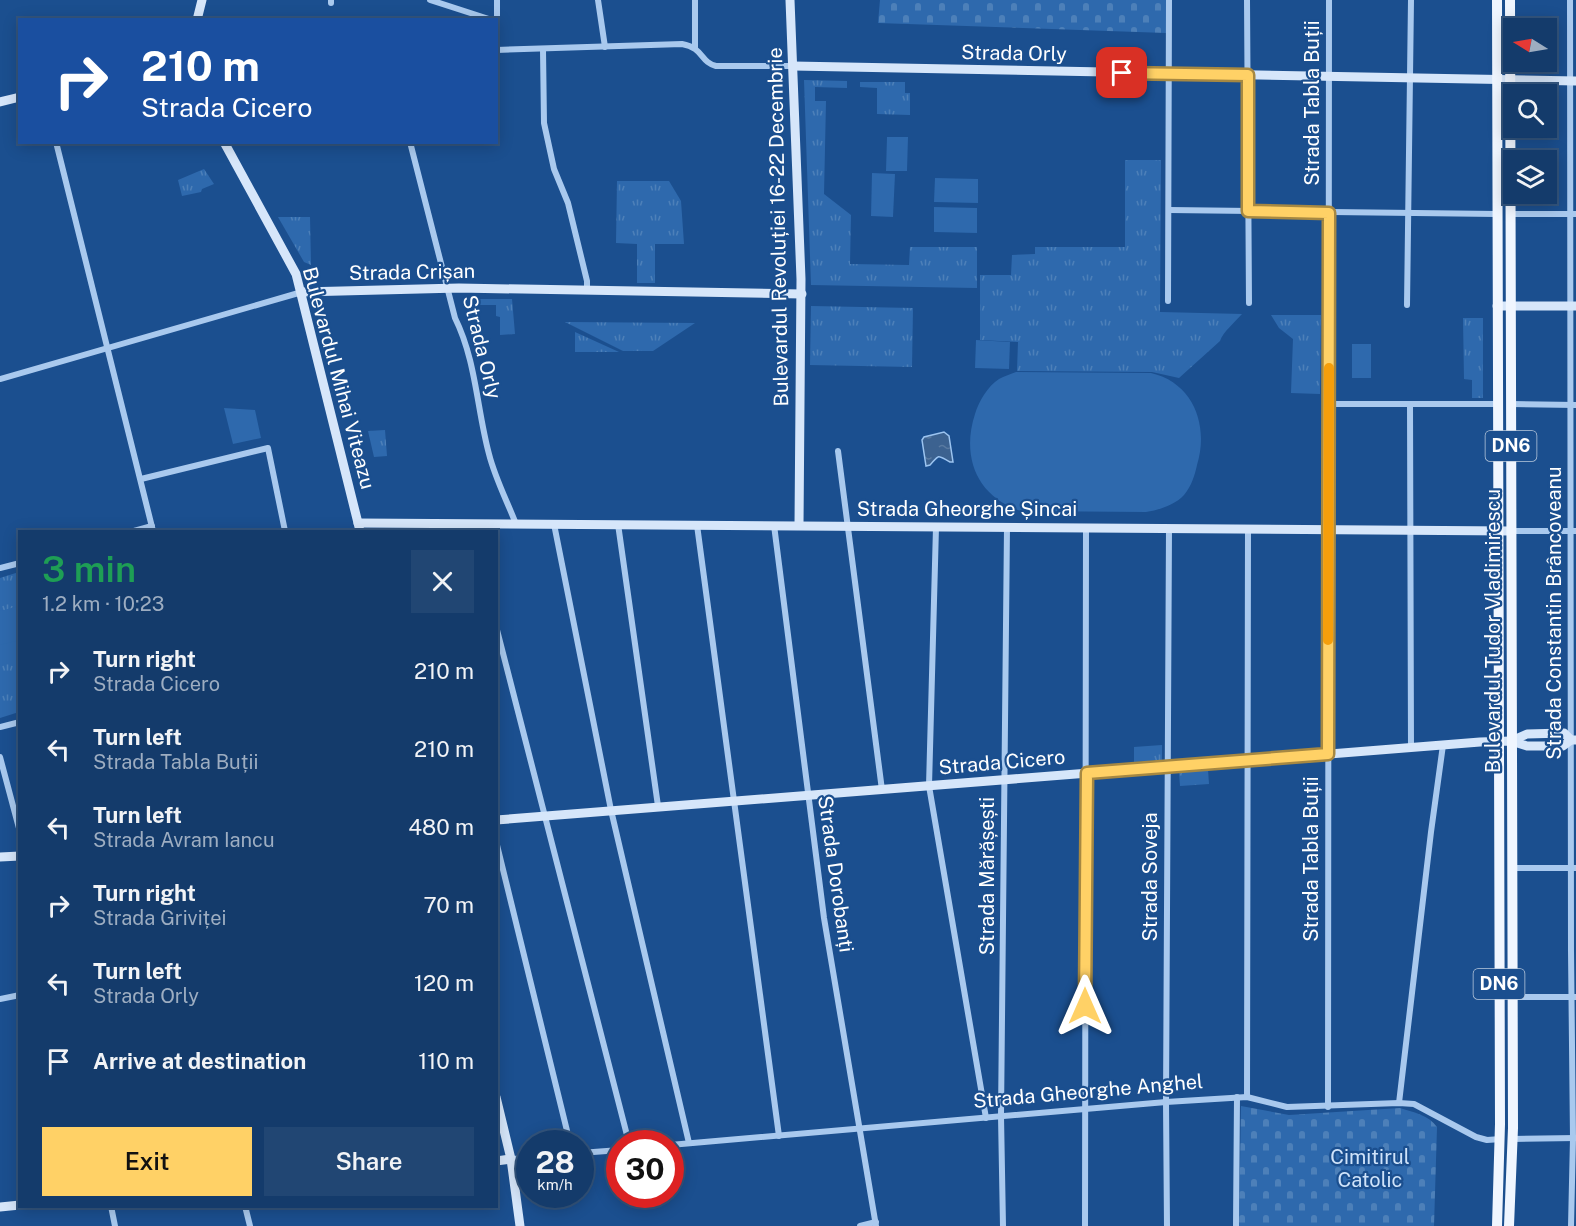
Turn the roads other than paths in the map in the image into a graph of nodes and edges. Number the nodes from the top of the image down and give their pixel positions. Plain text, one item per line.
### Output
1 (202, 0) edge
2 (430, 0) edge
3 (496, 0) edge
4 (598, 0) edge
5 (695, 0) edge
6 (790, 0) edge
7 (1169, 0) edge
8 (1247, 0) edge
9 (1329, 0) edge
10 (1411, 0) edge
11 (1497, 0) edge
12 (1510, 0) edge
13 (1570, 0) edge
14 (198, 18) edge
15 (486, 18) edge
16 (497, 18) edge
17 (605, 47) junction
18 (695, 48) junction
19 (498, 50) edge
20 (543, 50) junction
21 (793, 66) junction
22 (1169, 74) junction
23 (1248, 75) junction
24 (1329, 76) junction
25 (1410, 78) junction
26 (1497, 80) junction
27 (1510, 80) junction
28 (1573, 81) edge
29 (18, 98) edge
30 (0, 102) edge
31 (57, 144) edge
32 (225, 144) edge
33 (411, 144) edge
34 (1169, 210) junction
35 (1248, 211) junction
36 (1329, 213) junction
37 (1409, 213) junction
38 (1497, 214) junction
39 (1510, 214) junction
40 (1573, 214) edge
41 (449, 288) junction
42 (587, 291) junction
43 (302, 292) junction
44 (802, 294) junction
45 (1168, 302) dead end
46 (1249, 303) dead end
47 (1407, 305) dead end
48 (1497, 306) junction
49 (1510, 306) junction
50 (1573, 306) edge
51 (108, 346) junction
52 (0, 379) edge
53 (1329, 404) junction
54 (1410, 404) junction
55 (1497, 404) junction
56 (1510, 404) junction
57 (1573, 405) edge
58 (838, 451) dead end
59 (141, 479) junction
60 (516, 524) junction
61 (554, 524) junction
62 (618, 524) junction
63 (698, 525) junction
64 (774, 525) junction
65 (799, 525) junction
66 (847, 526) junction
67 (359, 527) edge
68 (936, 527) junction
69 (1007, 527) junction
70 (1086, 527) junction
71 (1169, 527) junction
72 (424, 528) edge
73 (471, 528) edge
74 (153, 529) edge
75 (1248, 529) junction
76 (1329, 529) junction
77 (1410, 529) junction
78 (285, 530) edge
79 (1498, 531) junction
80 (1511, 531) junction
81 (1573, 531) edge
82 (18, 564) edge
83 (0, 568) edge
84 (498, 634) edge
85 (18, 723) edge
86 (0, 728) edge
87 (1574, 740) edge
88 (1498, 741) junction
89 (1511, 741) junction
90 (1443, 745) junction
91 (1411, 747) junction
92 (1328, 754) junction
93 (0, 758) edge
94 (1248, 760) junction
95 (1167, 766) junction
96 (1087, 773) junction
97 (1004, 780) junction
98 (929, 786) junction
99 (882, 790) junction
100 (809, 795) junction
101 (734, 801) junction
102 (658, 806) junction
103 (611, 810) junction
104 (545, 815) junction
105 (498, 820) edge
106 (18, 825) edge
107 (498, 849) edge
108 (18, 856) edge
109 (0, 857) edge
110 (1512, 868) junction
111 (1574, 868) edge
112 (18, 995) edge
113 (1512, 997) junction
114 (1574, 997) edge
115 (0, 999) edge
116 (1237, 1097) junction
117 (1247, 1097) junction
118 (1166, 1102) junction
119 (1399, 1103) junction
120 (498, 1105) edge
121 (1328, 1107) junction
122 (1084, 1109) junction
123 (1001, 1116) junction
124 (986, 1118) junction
125 (861, 1129) junction
126 (567, 1130) edge
127 (626, 1130) edge
128 (778, 1136) junction
129 (1575, 1138) edge
130 (1500, 1139) junction
131 (1512, 1139) junction
132 (689, 1143) junction
133 (684, 1144) edge
134 (512, 1159) junction
135 (516, 1159) edge
136 (498, 1161) edge
137 (18, 1205) edge
138 (0, 1207) edge
139 (111, 1208) edge
140 (246, 1208) edge
141 (876, 1224) edge
142 (115, 1226) edge
143 (250, 1226) edge
144 (520, 1226) edge
145 (860, 1226) edge
146 (1003, 1226) edge
147 (1085, 1226) edge
148 (1167, 1226) edge
149 (1236, 1226) edge
150 (1497, 1226) edge
151 (1509, 1226) edge
152 (1571, 1226) edge

1 - 14 street
2 - 15 street
3 - 16 street
4 - 17 street
5 - 18 street
6 - 21 street, Bulevardul Revoluției 16-22 Decembrie
7 - 22 street
8 - 23 street
9 - 24 street, Strada Tabla Buții
10 - 25 street
11 - 26 main road, Bulevardul Tudor Vladimirescu / DN6
12 - 27 main road, Bulevardul Tudor Vladimirescu / DN6
13 - 28 street, Strada Constantin Brâncoveanu
17 - 18 street
17 - 20 street
18 - 21 street, Strada Orly
19 - 20 street
20 - 42 street
21 - 22 street, Strada Orly
21 - 44 street, Bulevardul Revoluției 16-22 Decembrie
22 - 23 street, Strada Orly
22 - 34 street
23 - 24 street, Strada Orly
23 - 35 street
24 - 25 street, Strada Orly
24 - 36 street, Strada Tabla Buții
25 - 26 street, Strada Orly
25 - 37 street
26 - 27 street, Strada Orly
26 - 38 main road, Bulevardul Tudor Vladimirescu / DN6
27 - 28 street, Strada Orly
27 - 39 main road, Bulevardul Tudor Vladimirescu / DN6
28 - 40 street, Strada Constantin Brâncoveanu
29 - 30 street
31 - 51 street
32 - 43 street, Bulevardul Mihai Viteazu
33 - 41 street, Strada Orly
34 - 35 street
34 - 45 street
35 - 36 street
35 - 46 street
36 - 37 street
36 - 53 street, Strada Tabla Buții
37 - 38 street
37 - 47 street
38 - 48 main road, Bulevardul Tudor Vladimirescu / DN6
39 - 40 street
39 - 49 main road, Bulevardul Tudor Vladimirescu / DN6
40 - 50 street, Strada Constantin Brâncoveanu
41 - 42 street, Strada Crișan
41 - 43 street, Strada Crișan
41 - 60 street, Strada Orly
42 - 44 street, Strada Crișan
43 - 51 street, Strada Crișan
43 - 67 street, Bulevardul Mihai Viteazu
44 - 65 street, Bulevardul Revoluției 16-22 Decembrie
48 - 49 street
48 - 55 main road, Bulevardul Tudor Vladimirescu / DN6
49 - 50 street
49 - 56 main road, Bulevardul Tudor Vladimirescu / DN6
50 - 57 street, Strada Constantin Brâncoveanu
51 - 52 street, Strada Crișan
51 - 59 street
53 - 54 street
53 - 76 street, Strada Tabla Buții
54 - 55 street
54 - 77 street
55 - 79 main road, Bulevardul Tudor Vladimirescu / DN6
56 - 57 street
56 - 80 main road, Bulevardul Tudor Vladimirescu / DN6
57 - 81 street, Strada Constantin Brâncoveanu
58 - 66 street
59 - 74 street
59 - 78 street
60 - 61 street, Strada Gheorghe Șincai
60 - 73 street, Strada Gheorghe Șincai
61 - 62 street, Strada Gheorghe Șincai
61 - 103 street
62 - 63 street, Strada Gheorghe Șincai
62 - 102 street
63 - 64 street, Strada Gheorghe Șincai
63 - 101 street
64 - 65 street, Strada Gheorghe Șincai
64 - 100 street, Strada Dorobanți
65 - 66 street, Strada Gheorghe Șincai
66 - 68 street, Strada Gheorghe Șincai
66 - 99 street
67 - 72 street, Strada Gheorghe Șincai
68 - 69 street, Strada Gheorghe Șincai
68 - 98 street
69 - 70 street, Strada Gheorghe Șincai
69 - 97 street, Strada Mărășești
70 - 71 street, Strada Gheorghe Șincai
70 - 96 street
71 - 75 street, Strada Gheorghe Șincai
71 - 95 street, Strada Soveja
72 - 73 street, Strada Gheorghe Șincai
75 - 76 street, Strada Gheorghe Șincai
75 - 94 street
76 - 77 street, Strada Gheorghe Șincai
76 - 92 street, Strada Tabla Buții
77 - 79 street, Strada Gheorghe Șincai
77 - 91 street
79 - 80 street, Strada Gheorghe Șincai
79 - 88 main road, Bulevardul Tudor Vladimirescu / DN6
80 - 81 street, Strada Gheorghe Șincai
80 - 89 main road, Bulevardul Tudor Vladimirescu / DN6
81 - 87 street, Strada Constantin Brâncoveanu
82 - 83 street
84 - 104 street
85 - 86 street
87 - 89 street, Strada Cicero
87 - 111 street, Strada Constantin Brâncoveanu
88 - 89 street, Strada Cicero
88 - 90 street, Strada Cicero
88 - 130 main road, Bulevardul Tudor Vladimirescu / DN6
89 - 110 main road, Bulevardul Tudor Vladimirescu / DN6
90 - 91 street, Strada Cicero
90 - 119 street
91 - 92 street, Strada Cicero
92 - 94 street, Strada Cicero
92 - 121 street, Strada Tabla Buții
93 - 106 street
94 - 95 street, Strada Cicero
94 - 117 street
95 - 96 street, Strada Cicero
95 - 118 street, Strada Soveja
96 - 97 street, Strada Cicero
96 - 122 street
97 - 98 street, Strada Cicero
97 - 123 street, Strada Mărășești
98 - 99 street, Strada Cicero
98 - 124 street
99 - 100 street, Strada Cicero
100 - 101 street, Strada Cicero
100 - 125 street, Strada Dorobanți
101 - 102 street, Strada Cicero
101 - 128 street
102 - 103 street, Strada Cicero
103 - 104 street, Strada Cicero
103 - 132 street
104 - 105 street, Strada Cicero
104 - 127 street
107 - 126 street
108 - 109 street
110 - 111 street
110 - 113 main road, Bulevardul Tudor Vladimirescu / DN6
111 - 114 street, Strada Constantin Brâncoveanu
112 - 115 street
113 - 114 street
113 - 131 main road, Bulevardul Tudor Vladimirescu / DN6
114 - 129 street, Strada Constantin Brâncoveanu
116 - 117 street, Strada Gheorghe Anghel
116 - 118 street, Strada Gheorghe Anghel
116 - 149 street
117 - 121 street, Strada Gheorghe Anghel
118 - 122 street, Strada Gheorghe Anghel
118 - 148 street, Strada Soveja
119 - 121 street, Strada Gheorghe Anghel
119 - 130 street, Strada Gheorghe Anghel
120 - 134 street
122 - 123 street, Strada Gheorghe Anghel
122 - 147 street
123 - 124 street, Strada Gheorghe Anghel
123 - 146 street, Strada Mărășești
124 - 125 street, Strada Gheorghe Anghel
125 - 128 street, Strada Gheorghe Anghel
125 - 141 street, Strada Dorobanți
128 - 132 street, Strada Gheorghe Anghel
129 - 131 street, Strada Gheorghe Anghel
129 - 152 street, Strada Constantin Brâncoveanu
130 - 131 street, Strada Gheorghe Anghel
130 - 150 main road, Bulevardul Tudor Vladimirescu / DN6
131 - 151 main road, Bulevardul Tudor Vladimirescu / DN6
132 - 133 street, Strada Gheorghe Anghel
134 - 135 street
134 - 136 street
134 - 144 street
137 - 138 street
139 - 142 street
140 - 143 street
141 - 145 street

